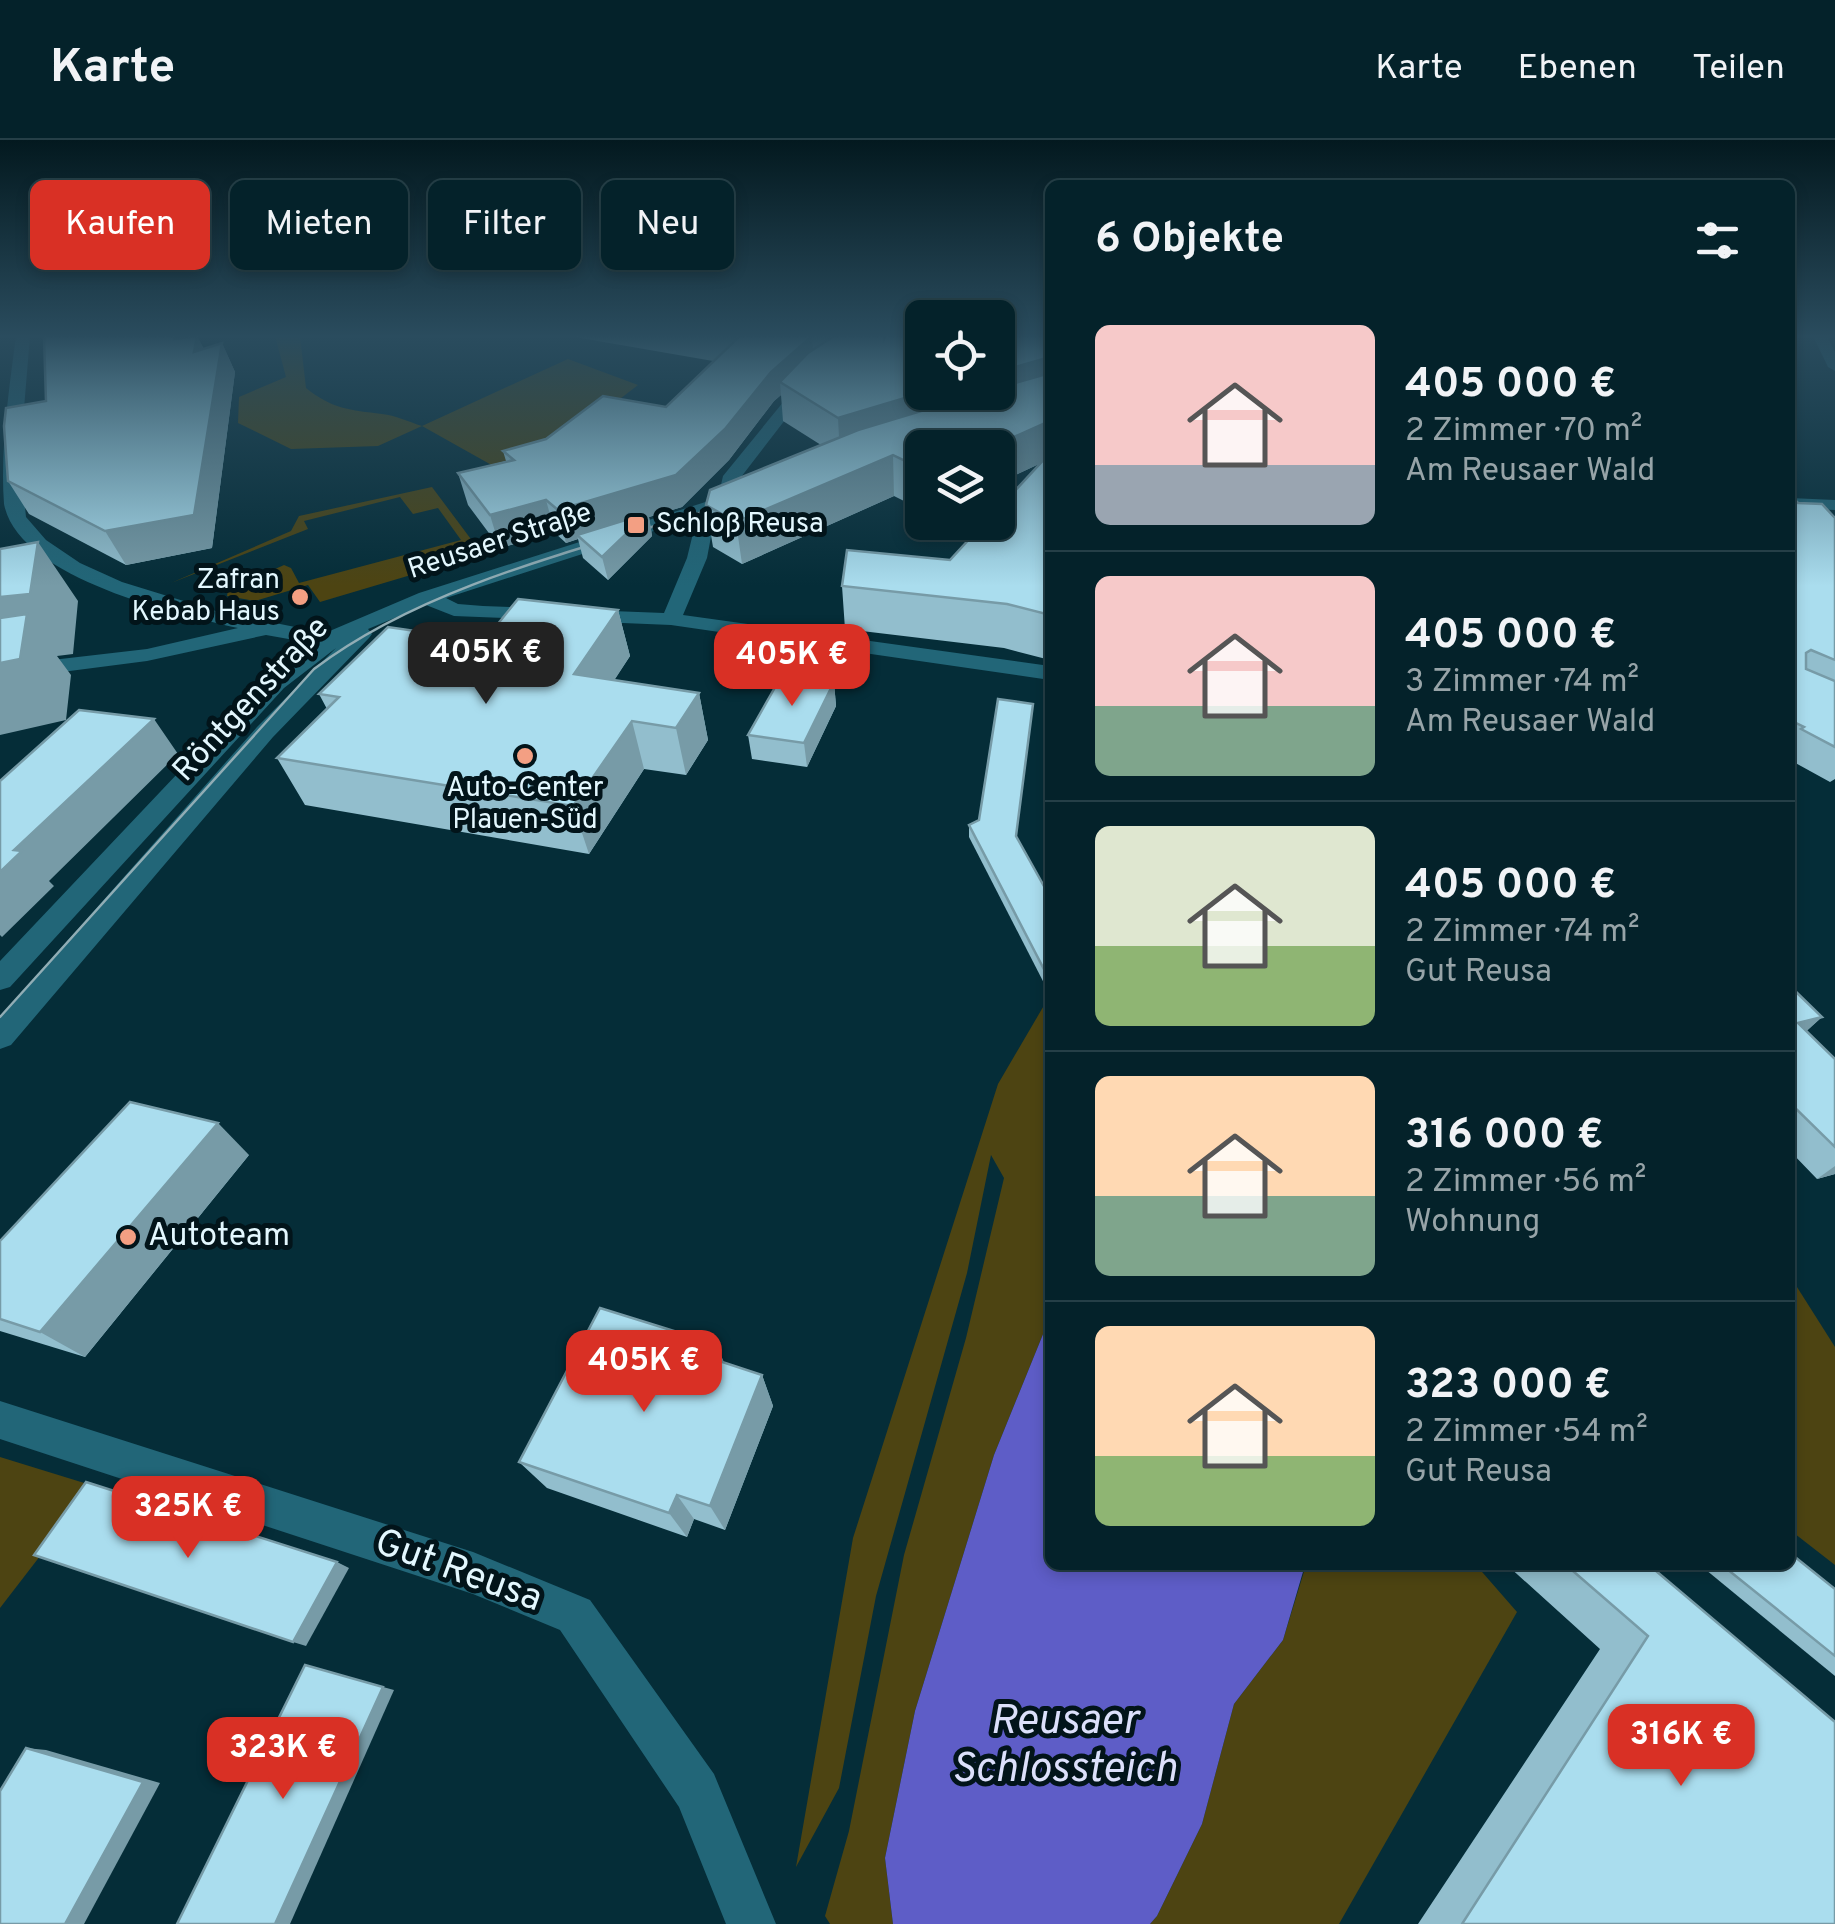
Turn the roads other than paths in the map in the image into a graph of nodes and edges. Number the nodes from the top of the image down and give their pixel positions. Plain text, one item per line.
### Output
1 (9, 419) edge
2 (779, 419) edge
3 (766, 490) edge
4 (730, 500) junction
5 (1799, 504) edge
6 (1835, 505) edge
7 (708, 507) junction
8 (1835, 522) edge
9 (426, 597) junction
10 (671, 619) junction
11 (372, 622) joint
12 (271, 627) junction
13 (339, 642) junction
14 (1042, 666) edge
15 (0, 673) edge
16 (0, 978) edge
17 (0, 1037) edge
18 (0, 1420) edge
19 (751, 1924) edge

1 - 12 street
2 - 4 street
3 - 4 street, Reusaer Straße
4 - 7 street, Reusaer Straße
5 - 6 street
5 - 8 street
7 - 9 street, Reusaer Straße
7 - 10 street
9 - 10 street
9 - 11 street, Reusaer Straße
10 - 14 street
11 - 13 street, Röntgenstraße
12 - 13 street
12 - 15 street
13 - 16 street, Röntgenstraße
13 - 17 street, Röntgenstraße
18 - 19 street, Gut Reusa

